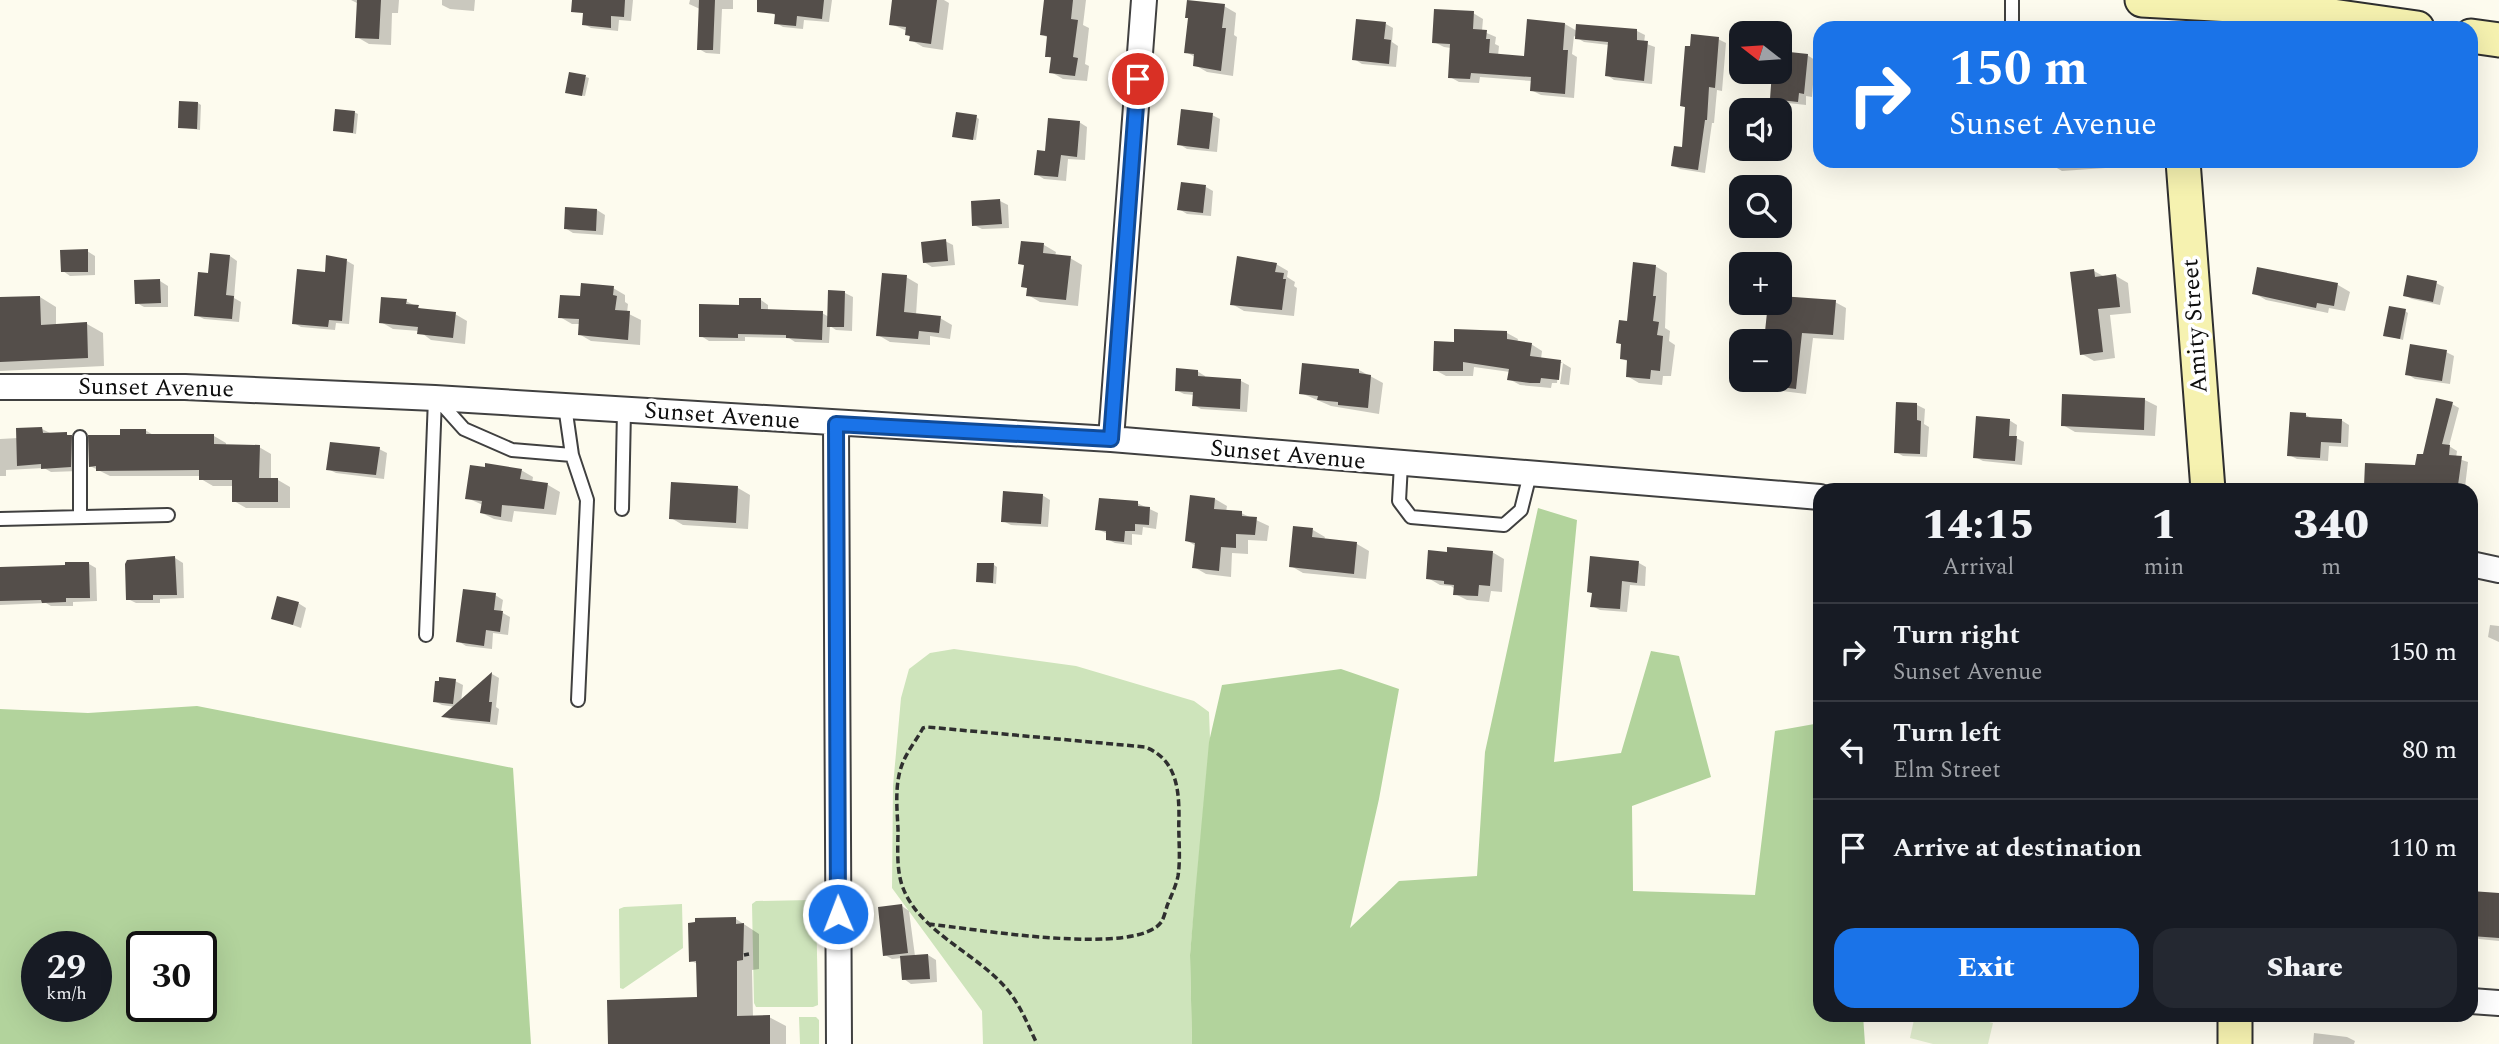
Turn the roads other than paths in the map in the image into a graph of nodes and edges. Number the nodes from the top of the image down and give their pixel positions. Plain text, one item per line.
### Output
1 (1144, 0) edge
2 (2012, 0) edge
3 (2142, 0) edge
4 (2175, 0) edge
5 (2012, 21) edge
6 (2175, 21) edge
7 (2367, 21) edge
8 (2478, 37) edge
9 (2499, 40) edge
10 (2184, 168) edge
11 (0, 387) edge
12 (435, 398) junction
13 (565, 406) junction
14 (624, 410) junction
15 (836, 424) junction
16 (80, 436) dead end
17 (1111, 439) junction
18 (572, 456) junction
19 (1401, 464) junction
20 (1530, 474) junction
21 (2207, 483) edge
22 (1813, 496) edge
23 (622, 509) dead end
24 (168, 515) dead end
25 (80, 517) junction
26 (0, 519) edge
27 (2478, 566) edge
28 (2499, 570) edge
29 (426, 635) dead end
30 (578, 701) dead end
31 (2478, 1001) edge
32 (2499, 1003) edge
33 (2235, 1022) edge
34 (839, 1044) edge
35 (2235, 1044) edge

1 - 17 street
2 - 5 lane
3 - 4 main road
4 - 6 main road
4 - 7 main road
8 - 9 main road
10 - 21 main road, Amity Street
11 - 12 street, Sunset Avenue
12 - 13 street, Sunset Avenue
12 - 18 lane
12 - 29 lane
13 - 14 street, Sunset Avenue
13 - 18 lane
14 - 15 street, Sunset Avenue
14 - 23 lane
15 - 17 street, Sunset Avenue
15 - 34 street
16 - 25 lane
17 - 19 street, Sunset Avenue
18 - 30 lane
19 - 20 street, Sunset Avenue
19 - 20 lane
20 - 22 street, Sunset Avenue
24 - 25 lane
25 - 26 lane
27 - 28 street
31 - 32 street
33 - 35 main road

